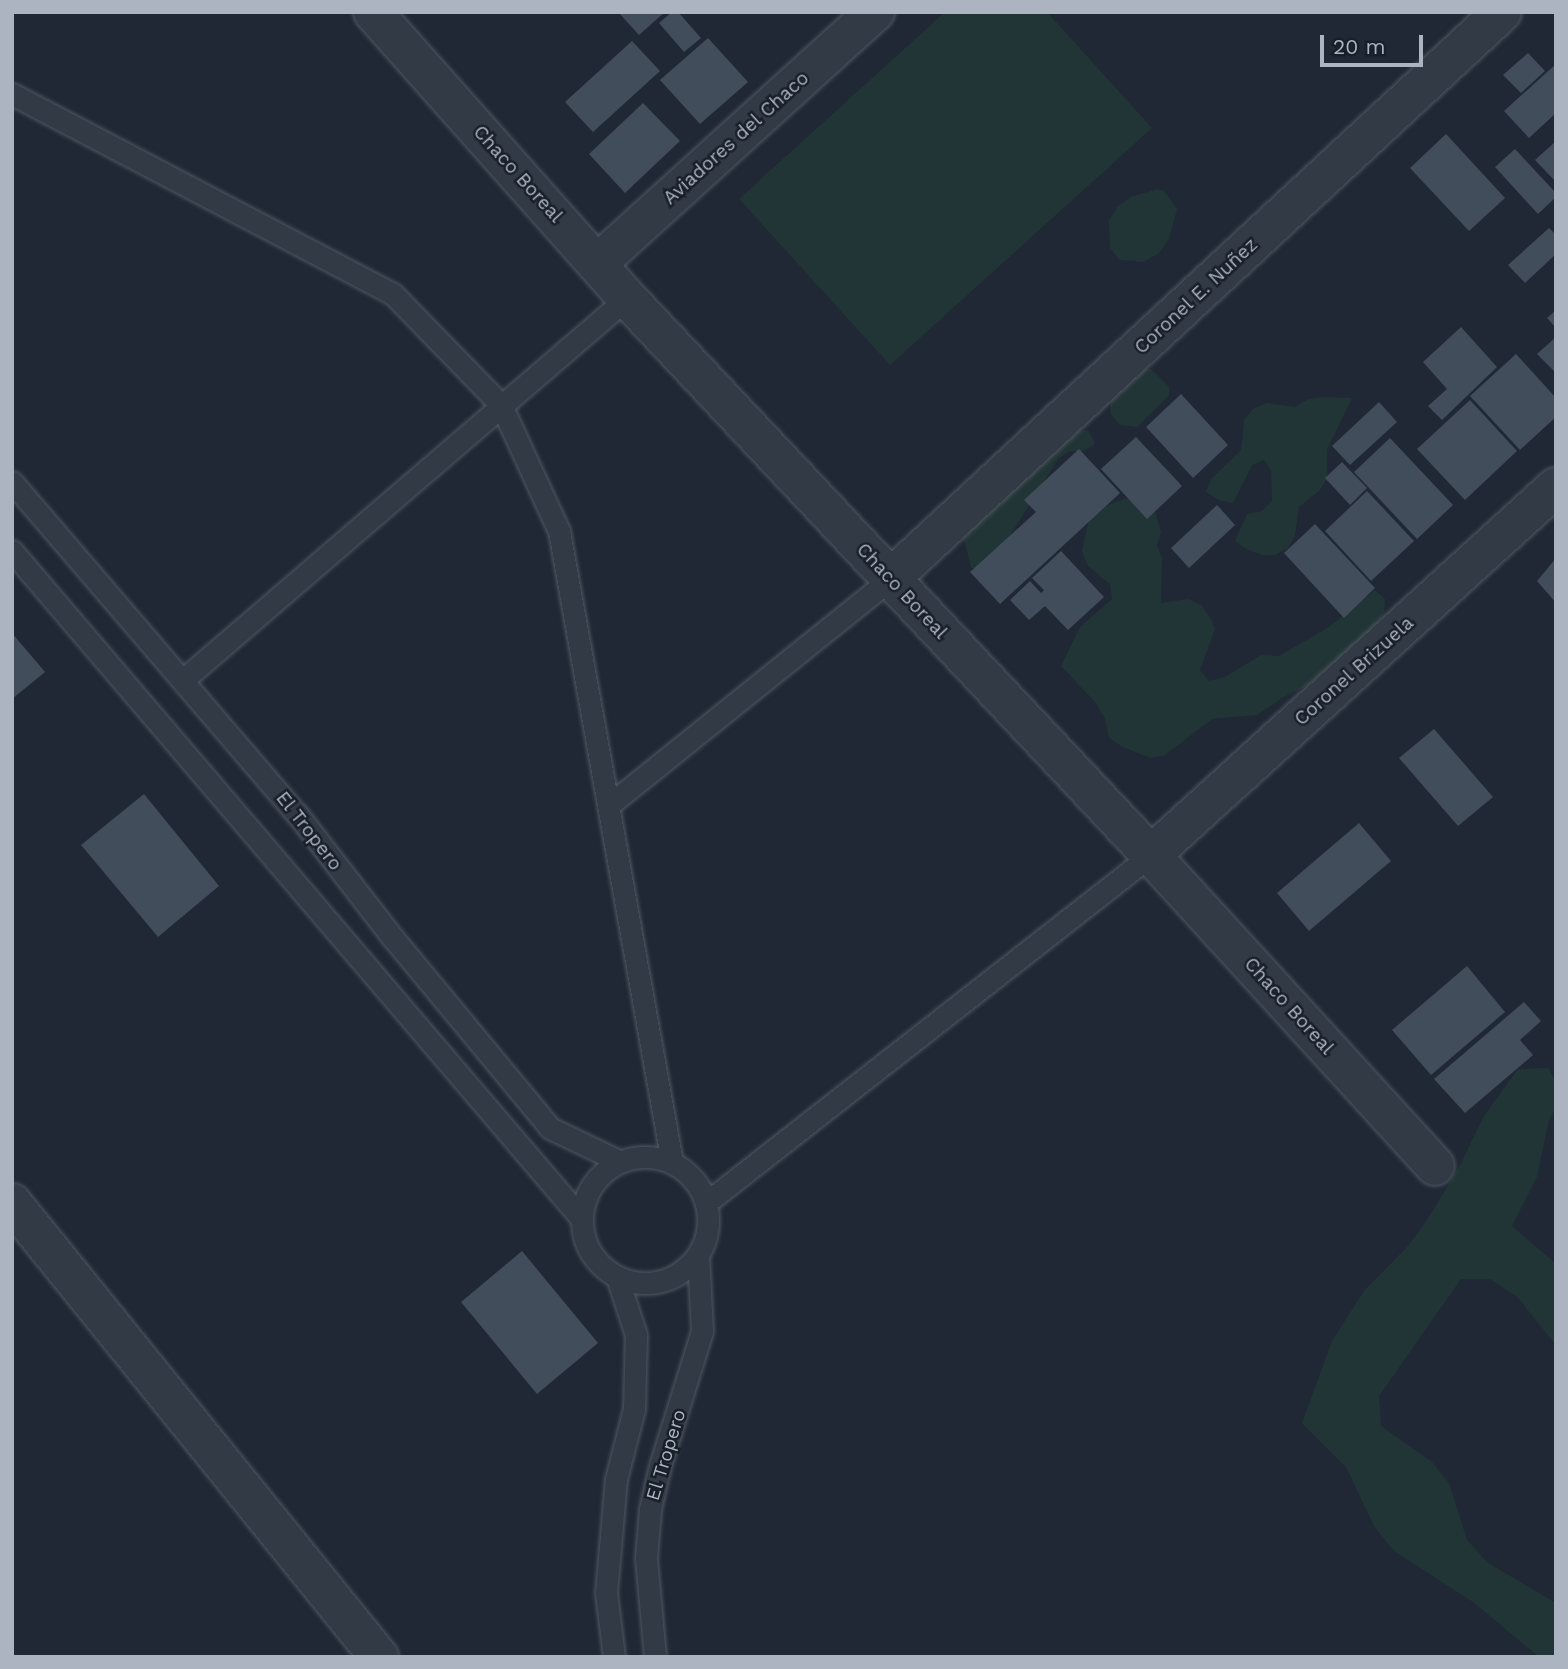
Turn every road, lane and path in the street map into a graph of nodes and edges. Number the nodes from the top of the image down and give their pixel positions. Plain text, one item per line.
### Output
1 (373, 12) edge
2 (875, 12) edge
3 (1502, 12) edge
4 (12, 94) edge
5 (598, 263) junction
6 (627, 298) junction
7 (501, 405) junction
8 (12, 482) edge
9 (1556, 487) edge
10 (12, 551) edge
11 (890, 579) junction
12 (184, 679) junction
13 (609, 805) junction
14 (1150, 855) junction
15 (619, 1161) junction
16 (671, 1162) junction
17 (1435, 1166) dead end
18 (12, 1203) edge
19 (706, 1203) junction
20 (581, 1219) junction
21 (698, 1255) junction
22 (617, 1277) junction
23 (379, 1657) edge
24 (614, 1657) edge
25 (655, 1657) edge

1 - 5 street, Chaco Boreal
2 - 5 street, Aviadores del Chaco
3 - 11 street, Coronel E. Nuñez
4 - 7 lane
5 - 6 street, Chaco Boreal
6 - 7 lane
6 - 11 street, Chaco Boreal
7 - 12 lane
7 - 13 lane
8 - 12 lane, El Tropero
9 - 14 street, Coronel Brizuela
10 - 20 lane
11 - 13 lane
11 - 14 street, Chaco Boreal
12 - 15 lane, El Tropero
13 - 16 lane
14 - 17 street, Chaco Boreal
14 - 19 lane
15 - 16 lane
15 - 20 lane
16 - 19 lane
18 - 23 street
19 - 21 lane
20 - 22 lane
21 - 22 lane
21 - 25 lane, El Tropero
22 - 24 lane, El Tropero

